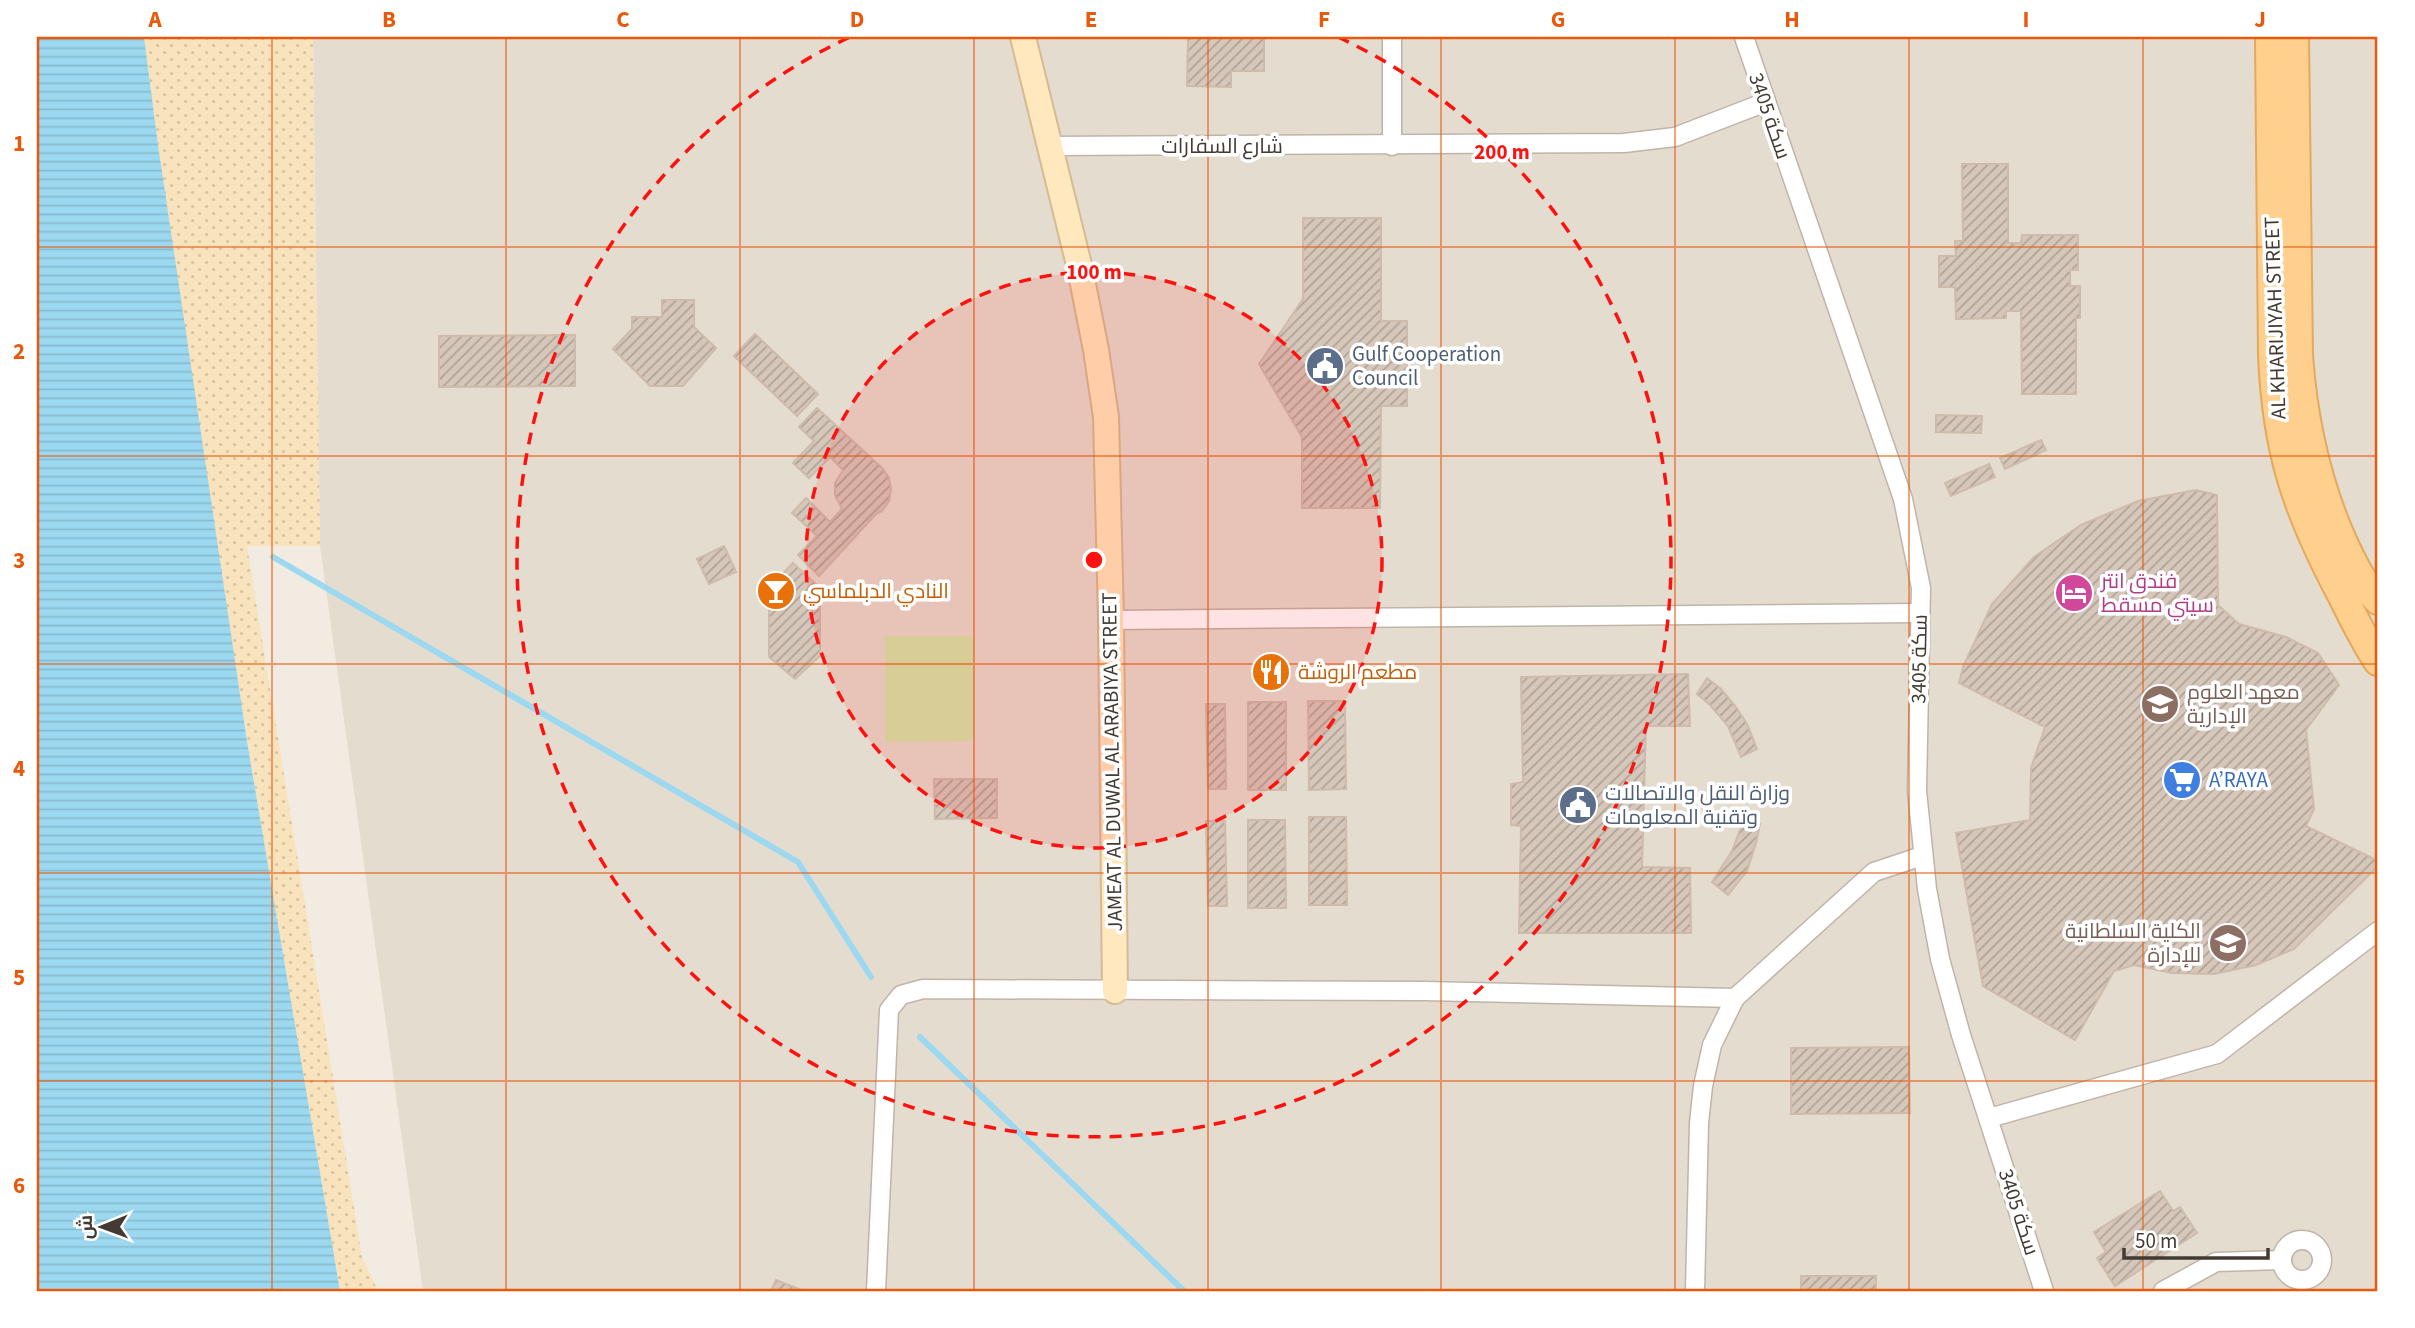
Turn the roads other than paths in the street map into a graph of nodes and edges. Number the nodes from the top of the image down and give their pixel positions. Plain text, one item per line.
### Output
1 (1023, 37) edge
2 (1392, 37) edge
3 (1744, 37) edge
4 (2277, 37) edge
5 (1766, 103) junction
6 (1392, 145) junction
7 (1052, 146) junction
8 (2378, 600) edge
9 (1920, 613) junction
10 (1111, 620) junction
11 (2378, 661) edge
12 (1922, 856) junction
13 (2378, 931) edge
14 (1115, 992) junction
15 (1735, 998) junction
16 (1989, 1118) junction
17 (2282, 1260) dead end
18 (876, 1291) edge
19 (1695, 1291) edge
20 (2044, 1291) edge
21 (2163, 1291) edge

1 - 7 street, JAMEAT AL DUWAL AL ARABIYA STREET
2 - 6 street
3 - 5 street, سكة 3405
4 - 8 main road, AL KHARIJIYAH STREET
4 - 11 main road, AL KHARIJIYAH STREET
5 - 6 street, شارع السفارات
5 - 9 street, سكة 3405
6 - 7 street, شارع السفارات
7 - 10 street, JAMEAT AL DUWAL AL ARABIYA STREET
9 - 10 street
9 - 12 street, سكة 3405
10 - 14 street, JAMEAT AL DUWAL AL ARABIYA STREET
12 - 15 street
12 - 16 street, سكة 3405
13 - 16 street
14 - 15 street
14 - 18 street
15 - 19 street
16 - 20 street, سكة 3405
17 - 21 street

